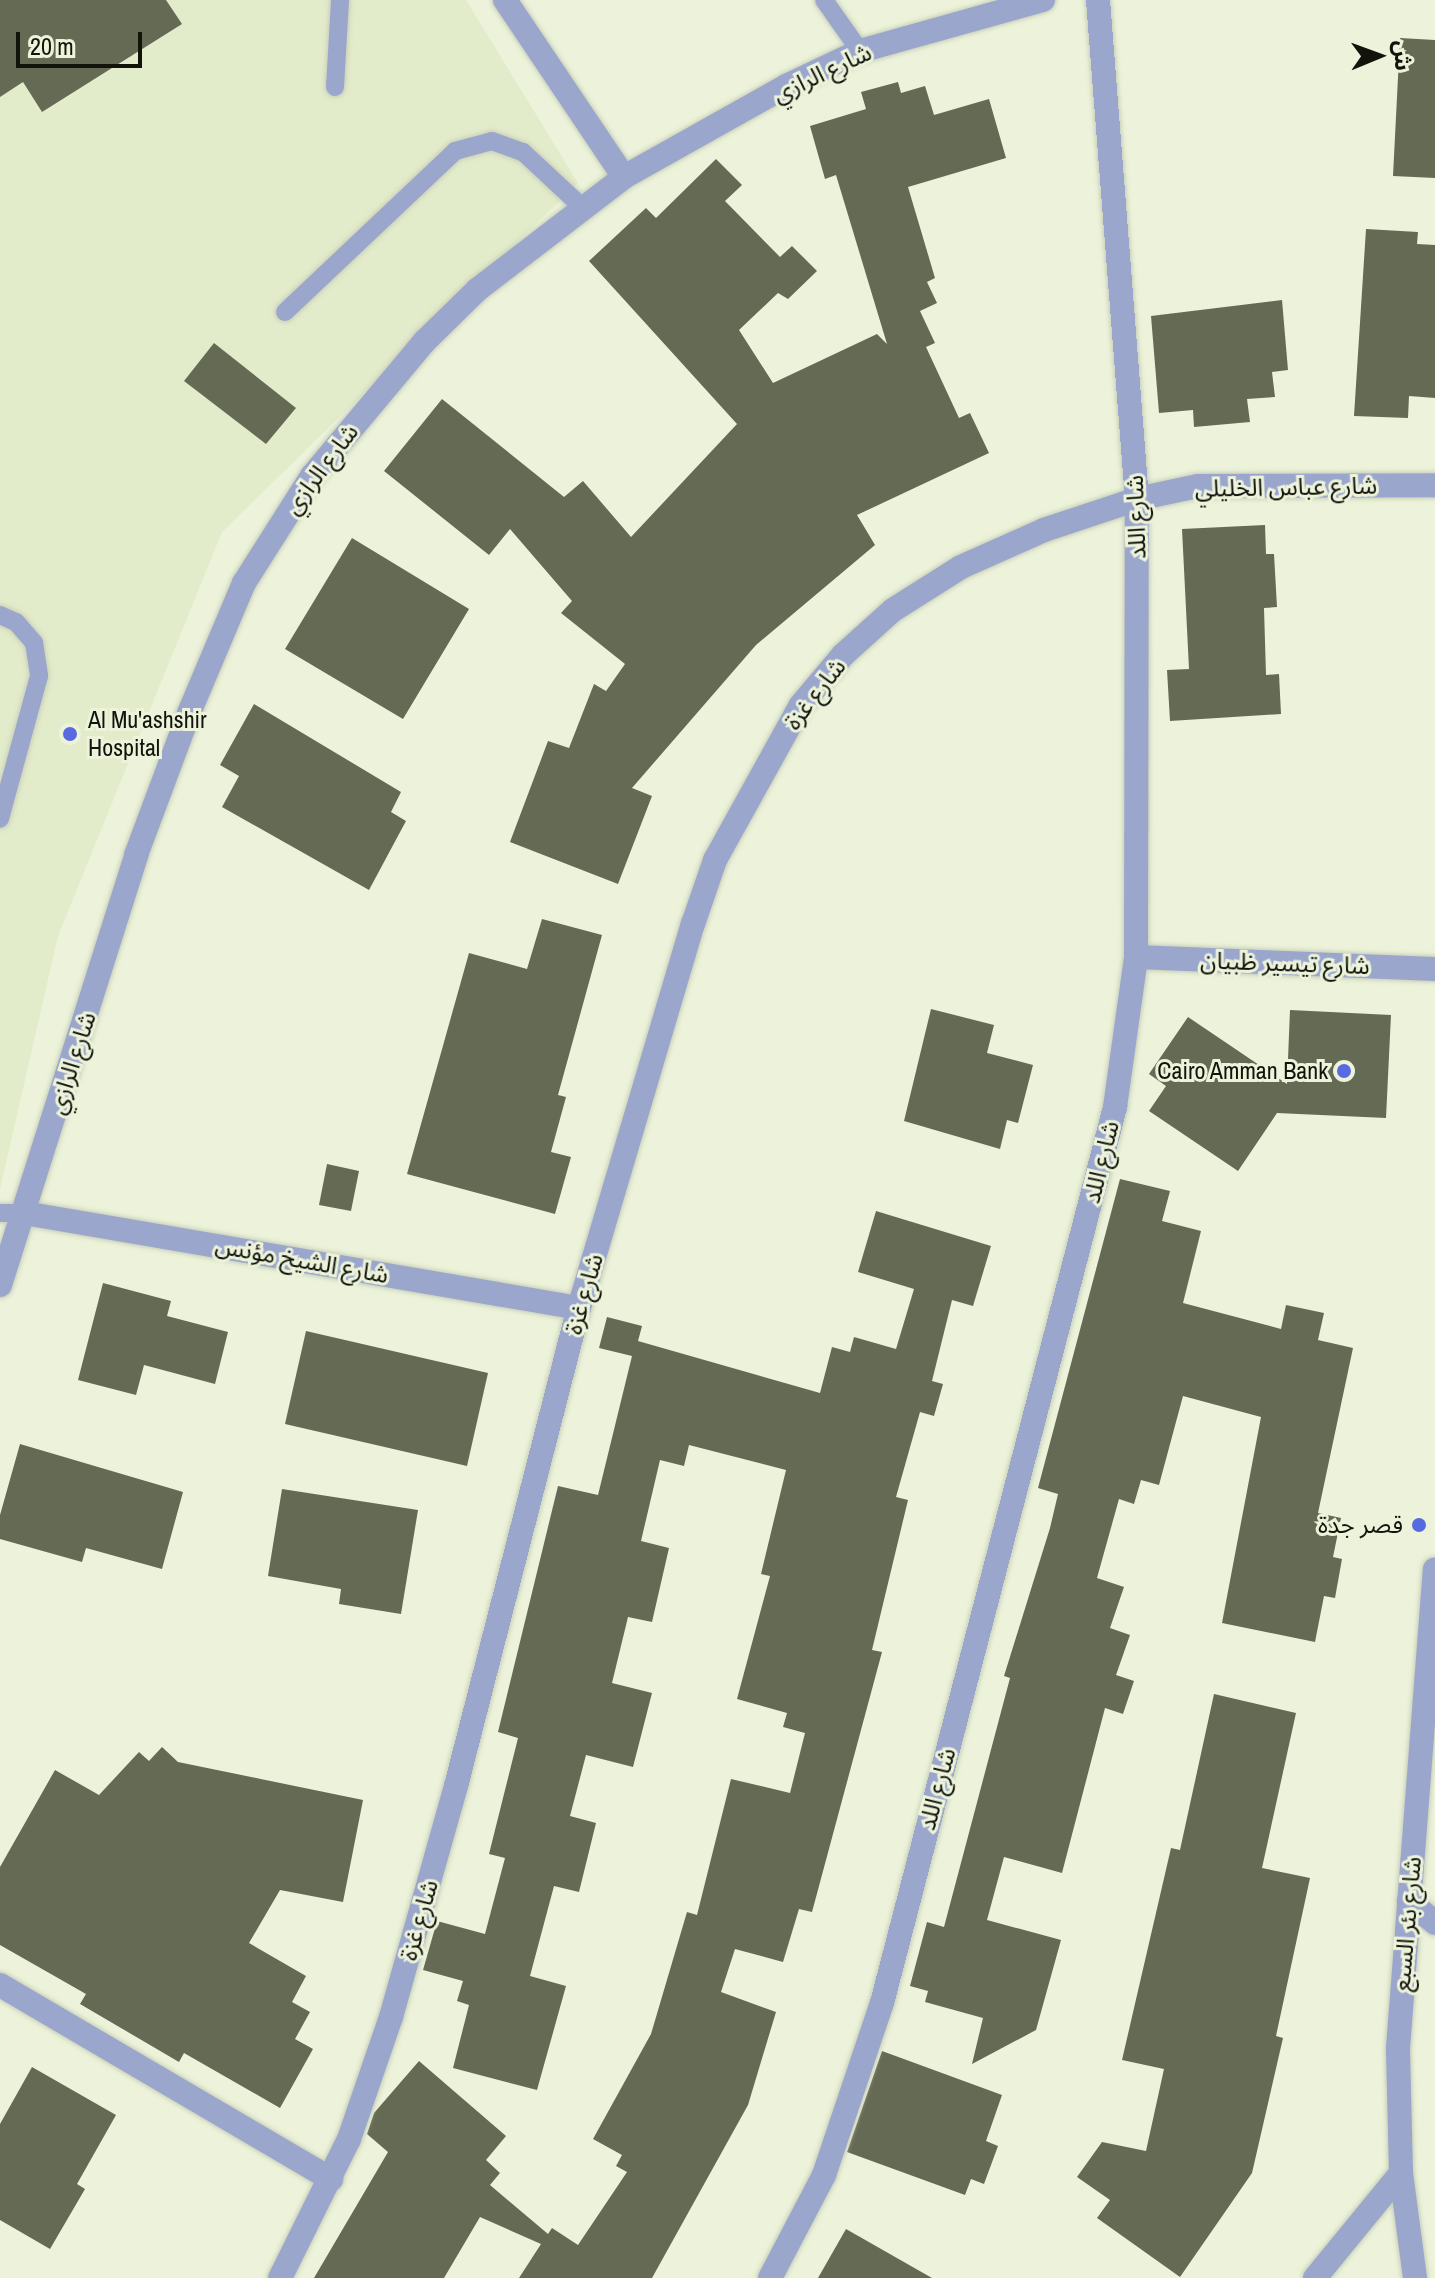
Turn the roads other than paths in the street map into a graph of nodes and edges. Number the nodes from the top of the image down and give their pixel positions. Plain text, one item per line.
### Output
1 (340, 0) edge
2 (505, 0) edge
3 (824, 0) edge
4 (1043, 0) edge
5 (1098, 0) edge
6 (860, 51) junction
7 (335, 87) dead end
8 (624, 177) junction
9 (583, 208) junction
10 (285, 312) dead end
11 (1435, 485) edge
12 (1137, 499) junction
13 (0, 615) edge
14 (0, 819) edge
15 (1136, 957) junction
16 (1435, 969) edge
17 (12, 1213) edge
18 (0, 1285) edge
19 (579, 1308) junction
20 (1435, 1569) edge
21 (1409, 1901) junction
22 (1435, 1923) edge
23 (0, 1985) edge
24 (1401, 2173) junction
25 (331, 2179) junction
26 (280, 2278) edge
27 (770, 2278) edge
28 (1315, 2278) edge
29 (1415, 2278) edge

1 - 7 lane
2 - 8 street
3 - 6 lane
4 - 6 street, شارع الرازي
5 - 12 street, شارع اللد
6 - 8 street, شارع الرازي
8 - 9 street, شارع الرازي
9 - 10 lane
9 - 17 street, شارع الرازي
11 - 12 street, شارع عباس الخليلي
12 - 15 street, شارع اللد
12 - 19 street, شارع غزة
13 - 14 lane
15 - 16 street, شارع تيسير ظبيان
15 - 27 street, شارع اللد
17 - 18 street, شارع الرازي
17 - 19 street, شارع الشيخ مؤنس
19 - 25 street, شارع غزة
20 - 21 street, شارع بئر السبع
21 - 22 street
21 - 24 street, شارع بئر السبع
23 - 25 street
24 - 28 street
24 - 29 street, شارع بئر السبع
25 - 26 street, شارع غزة

